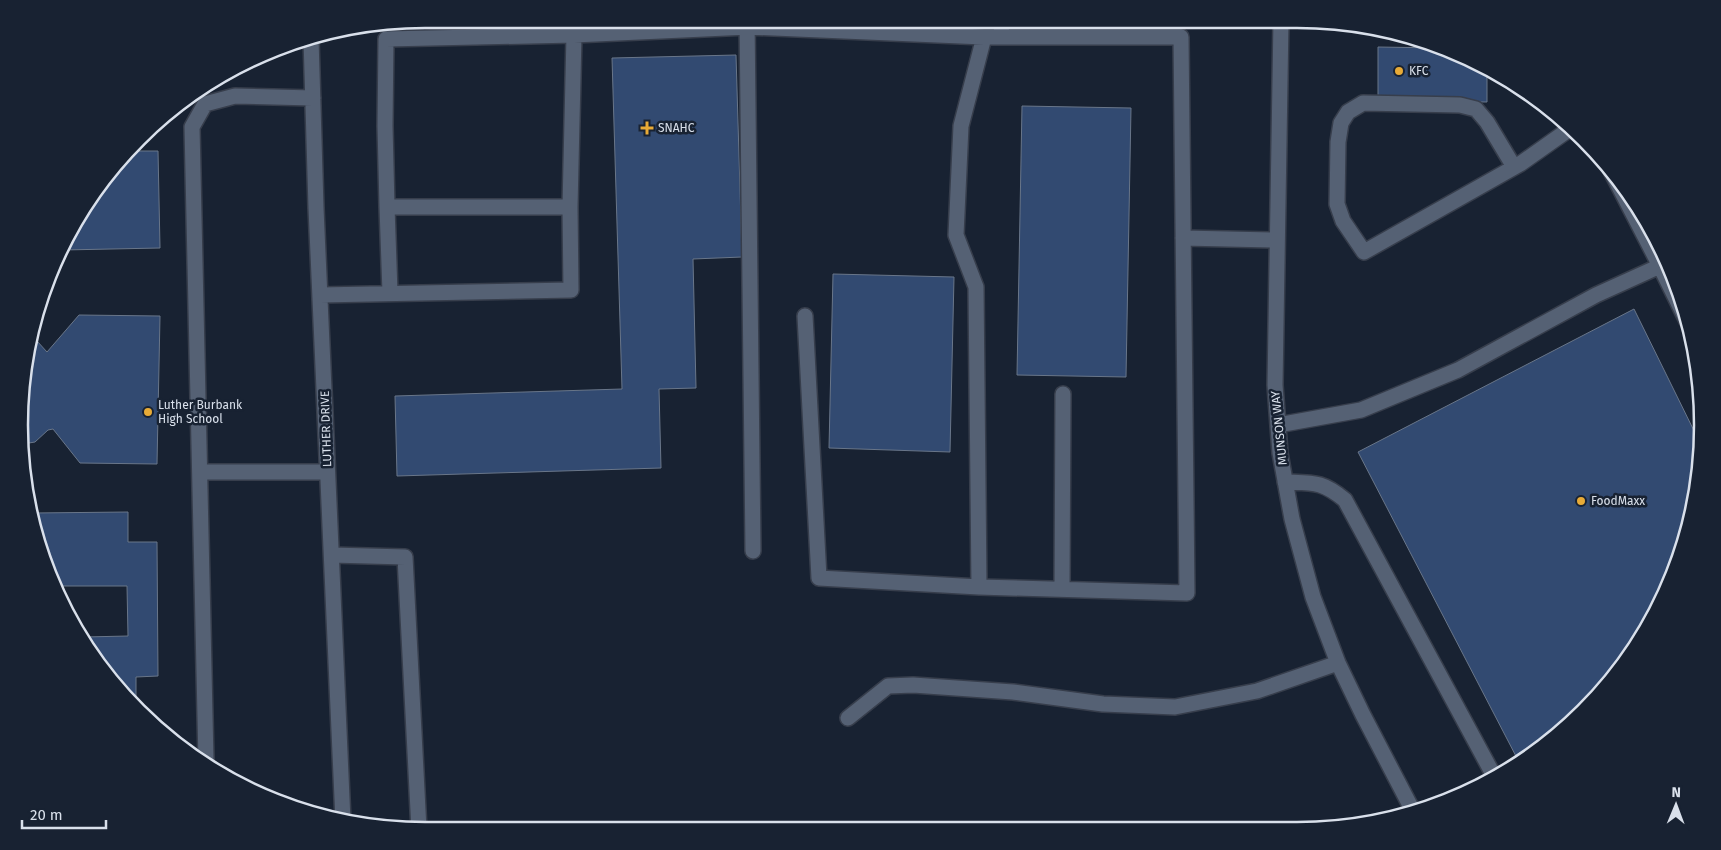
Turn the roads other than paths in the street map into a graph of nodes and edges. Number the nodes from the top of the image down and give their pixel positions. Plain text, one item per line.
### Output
1 (675, 28) edge
2 (747, 28) edge
3 (832, 28) edge
4 (1001, 28) edge
5 (1281, 28) edge
6 (574, 35) junction
7 (1001, 36) junction
8 (984, 37) junction
9 (311, 44) edge
10 (313, 98) junction
11 (1565, 132) edge
12 (1514, 167) junction
13 (388, 207) junction
14 (570, 207) junction
15 (1635, 218) edge
16 (1183, 238) junction
17 (1277, 240) junction
18 (1660, 266) joint
19 (390, 293) junction
20 (320, 295) junction
21 (804, 316) dead end
22 (1063, 394) dead end
23 (1278, 425) junction
24 (200, 472) junction
25 (328, 472) junction
26 (1286, 482) junction
27 (753, 551) dead end
28 (332, 555) junction
29 (979, 586) junction
30 (1062, 589) junction
31 (1338, 663) junction
32 (848, 718) dead end
33 (206, 757) edge
34 (1491, 771) edge
35 (1410, 805) edge
36 (343, 814) edge
37 (419, 822) edge

1 - 6 street
2 - 27 street
3 - 8 street
4 - 7 street
5 - 17 street, MUNSON WAY
6 - 13 street
6 - 14 street
7 - 8 street
7 - 16 street
8 - 29 street
9 - 10 street, LUTHER DRIVE
10 - 20 street, LUTHER DRIVE
10 - 24 street
11 - 12 street
12 - 12 street
13 - 14 street
13 - 19 street
14 - 19 street
15 - 18 street
16 - 17 street
16 - 30 street
17 - 23 street, MUNSON WAY
18 - 23 street
19 - 20 street
20 - 25 street, LUTHER DRIVE
21 - 29 street
22 - 30 street
23 - 26 street, MUNSON WAY
24 - 25 street
24 - 33 street
25 - 28 street, LUTHER DRIVE
26 - 31 street, MUNSON WAY
26 - 34 street
28 - 36 street, LUTHER DRIVE
28 - 37 street
29 - 30 street
31 - 32 street
31 - 35 street, MUNSON WAY

